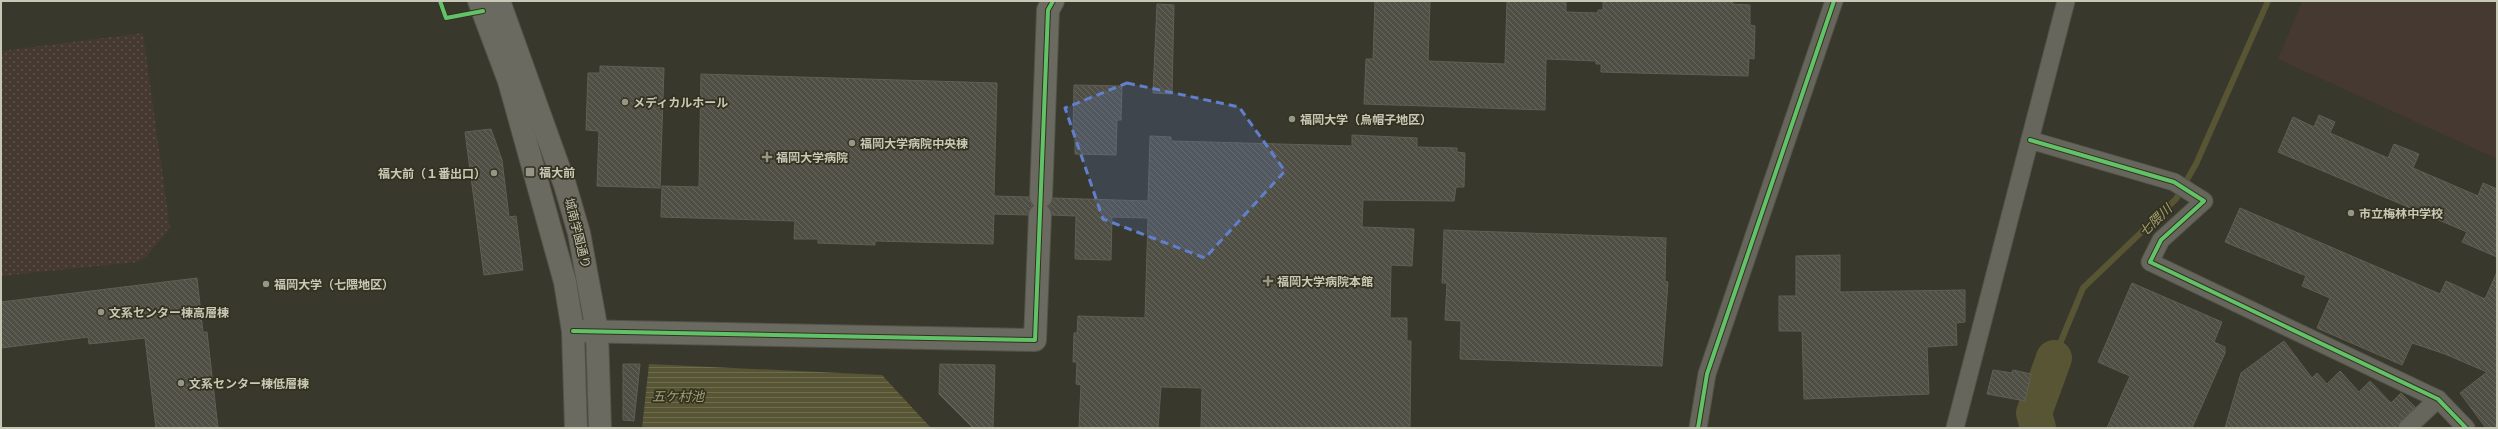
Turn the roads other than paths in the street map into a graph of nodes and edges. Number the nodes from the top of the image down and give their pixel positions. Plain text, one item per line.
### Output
1 (480, 1) edge
2 (499, 1) edge
3 (1053, 1) edge
4 (1834, 1) edge
5 (2066, 1) edge
6 (2030, 140) junction
7 (573, 331) junction
8 (597, 331) junction
9 (2438, 400) junction
10 (576, 428) edge
11 (600, 428) edge
12 (1698, 428) edge
13 (1954, 428) edge
14 (2408, 428) edge
15 (2466, 428) edge

1 - 7 street, 城南学園通り
2 - 8 street, 城南学園通り
3 - 8 street
4 - 12 street
5 - 6 street
6 - 9 street
6 - 13 street
7 - 8 street
7 - 10 street, 城南学園通り
8 - 11 street, 城南学園通り
9 - 14 street
9 - 15 street

